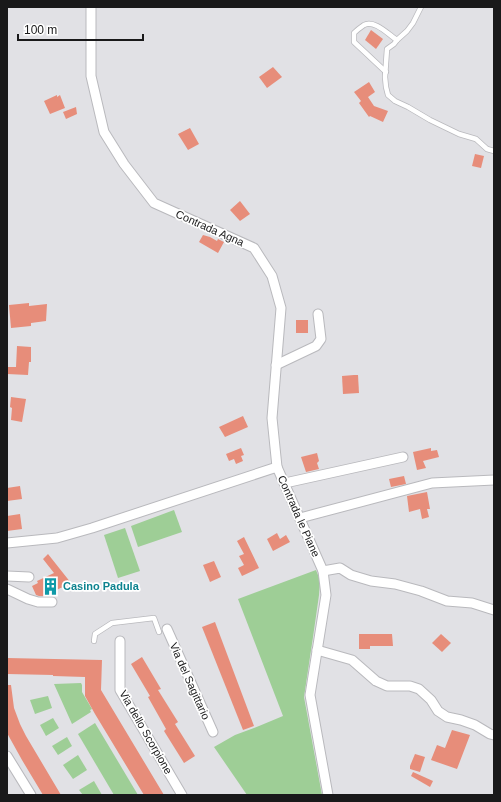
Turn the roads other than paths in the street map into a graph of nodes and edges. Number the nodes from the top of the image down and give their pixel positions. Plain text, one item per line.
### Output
1 (91, 7) edge
2 (421, 7) edge
3 (397, 40) junction
4 (386, 72) junction
5 (494, 151) edge
6 (318, 314) dead end
7 (276, 365) junction
8 (403, 457) dead end
9 (277, 467) junction
10 (494, 480) edge
11 (285, 483) junction
12 (300, 518) junction
13 (7, 543) edge
14 (324, 571) junction
15 (7, 576) edge
16 (29, 577) dead end
17 (7, 589) edge
18 (52, 602) dead end
19 (494, 610) edge
20 (163, 630) joint
21 (94, 640) dead end
22 (120, 641) dead end
23 (317, 650) junction
24 (213, 732) dead end
25 (494, 735) edge
26 (7, 756) edge
27 (31, 795) edge
28 (182, 795) edge
29 (328, 795) edge

1 - 7 street, Contrada Agna
2 - 3 lane
3 - 4 lane
3 - 4 lane
4 - 5 lane
6 - 7 street
7 - 9 street, Contrada Agna
8 - 11 street
9 - 11 street, Contrada le Piane
9 - 13 street, Contrada le Piane
10 - 12 street
11 - 12 street, Contrada le Piane
12 - 14 street, Contrada le Piane
14 - 19 street
14 - 23 street, Contrada le Piane
15 - 16 street
17 - 18 street
20 - 21 lane
20 - 24 street, Via del Sagittario
22 - 28 street, Via dello Scorpione
23 - 25 street
23 - 29 street, Contrada le Piane
26 - 27 street

